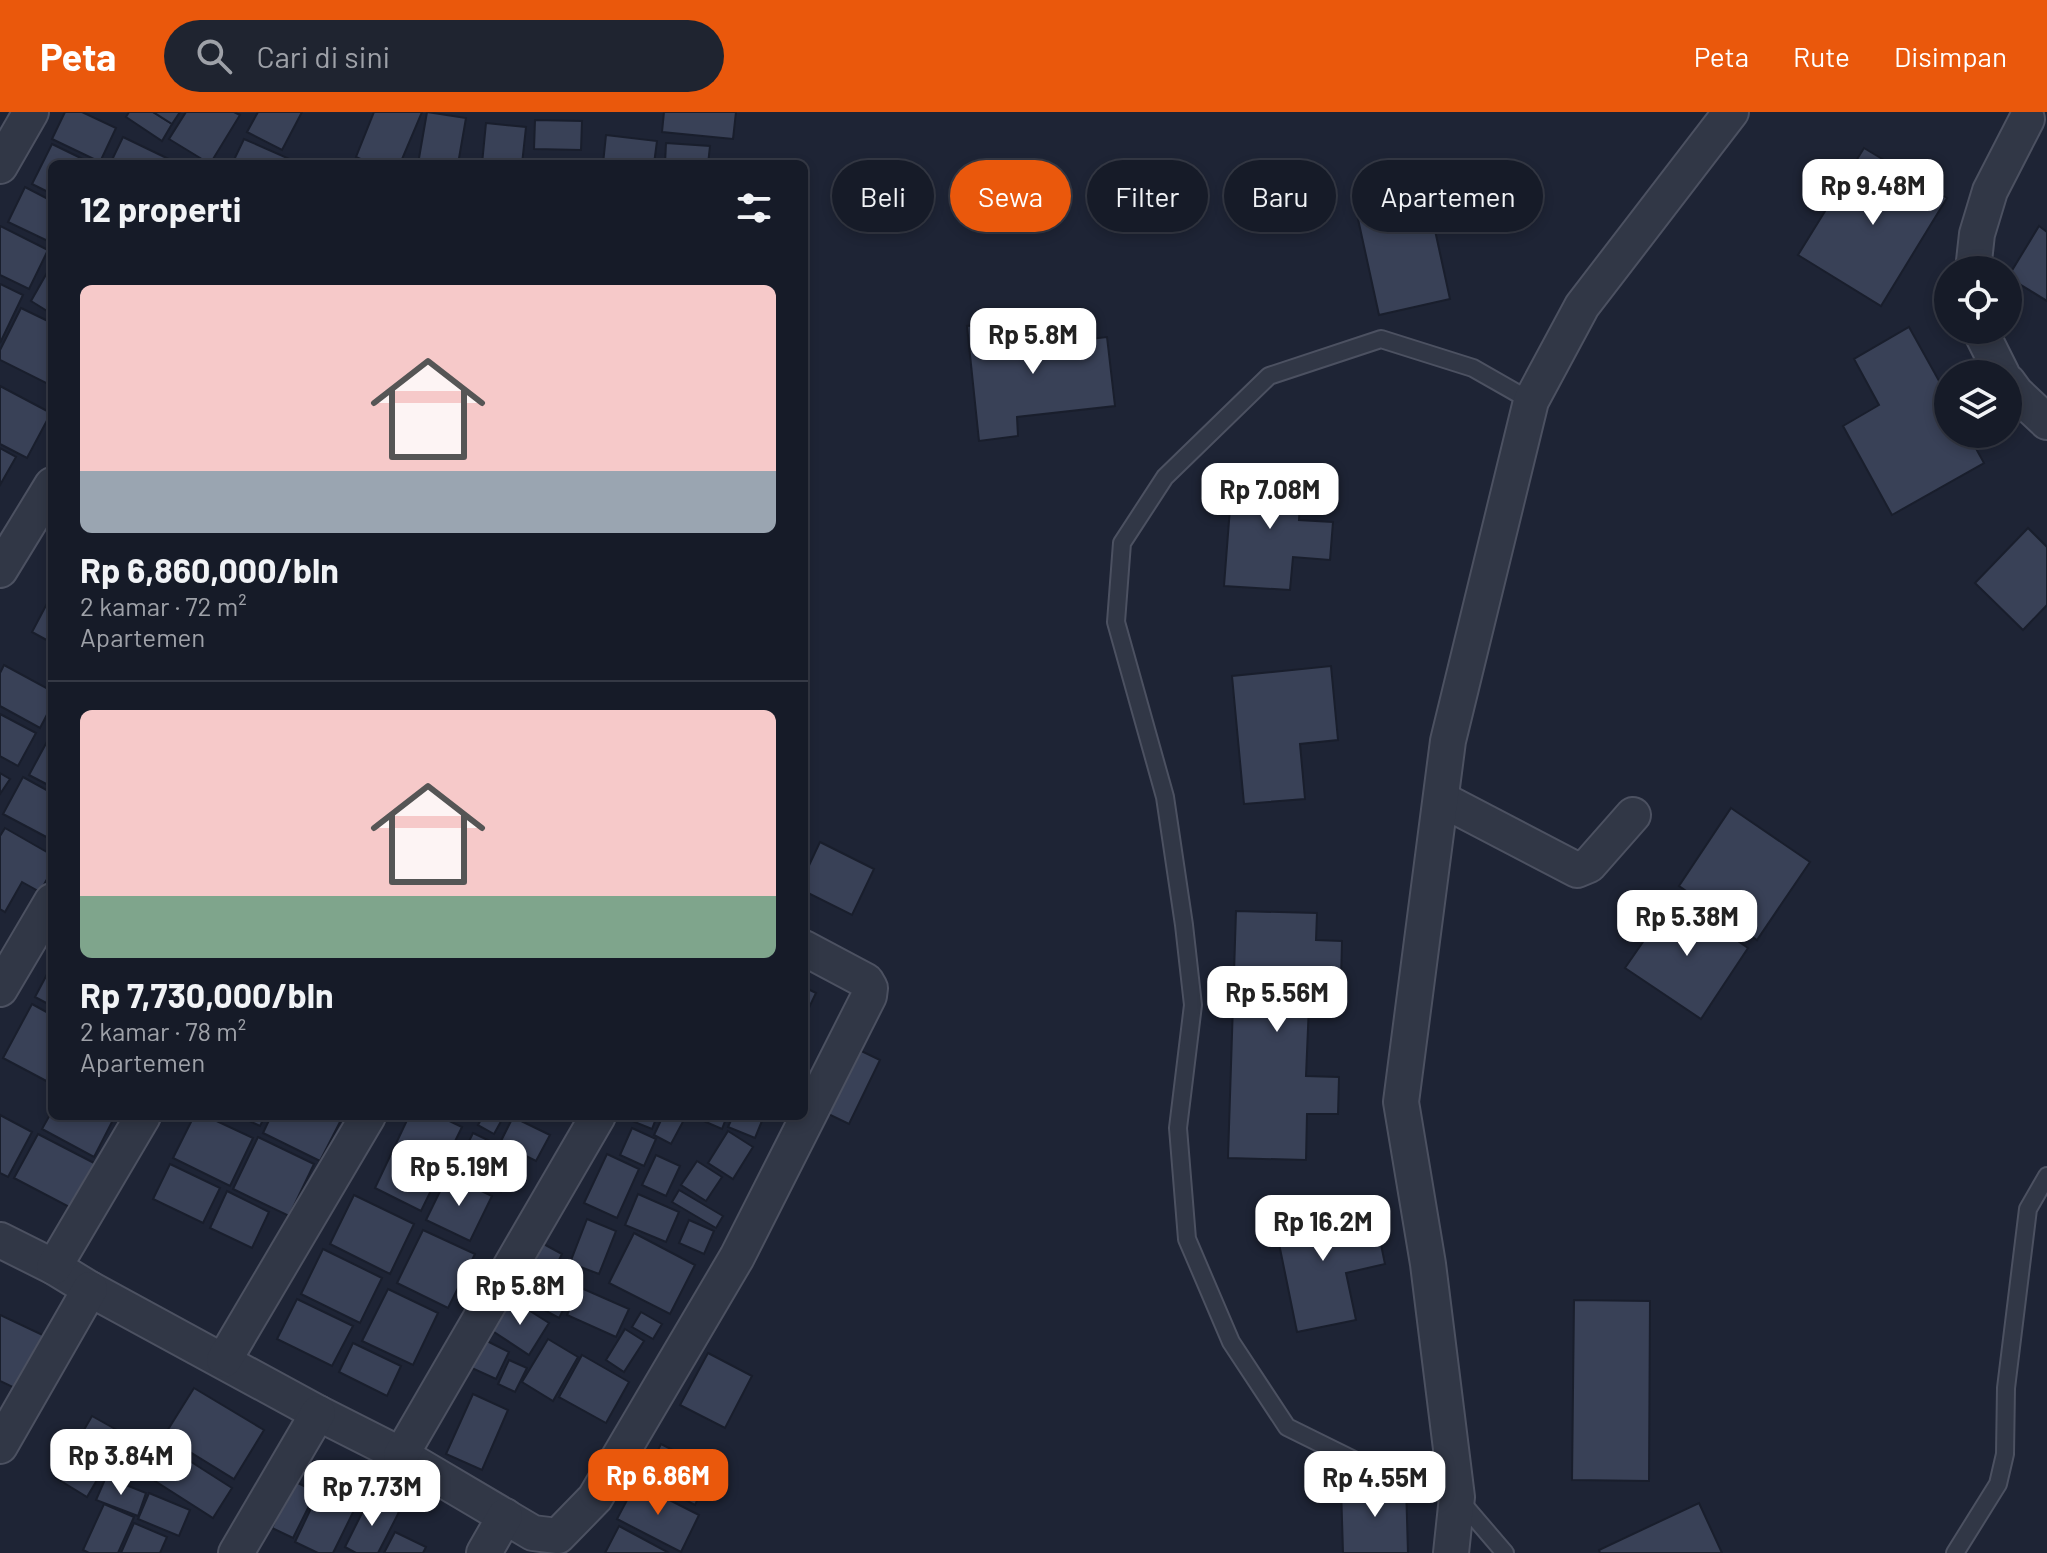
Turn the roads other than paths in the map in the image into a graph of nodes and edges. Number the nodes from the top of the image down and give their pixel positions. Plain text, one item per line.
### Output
1 (31, 112) edge
2 (1731, 112) edge
3 (2031, 121) edge
4 (0, 166) edge
5 (1975, 256) edge
6 (2022, 399) edge
7 (1531, 401) junction
8 (2047, 422) edge
9 (48, 492) edge
10 (0, 570) edge
11 (1441, 799) junction
12 (1633, 815) dead end
13 (48, 908) edge
14 (808, 950) edge
15 (0, 989) edge
16 (808, 1117) edge
17 (141, 1120) edge
18 (366, 1120) edge
19 (596, 1120) edge
20 (806, 1120) edge
21 (2047, 1176) edge
22 (0, 1240) edge
23 (54, 1267) junction
24 (90, 1289) junction
25 (224, 1360) junction
26 (318, 1413) junction
27 (0, 1446) edge
28 (401, 1455) junction
29 (1457, 1497) junction
30 (505, 1516) junction
31 (236, 1553) edge
32 (484, 1553) edge
33 (1451, 1553) edge
34 (1505, 1553) edge
35 (1955, 1553) edge

1 - 4 street
2 - 7 street
3 - 5 street
6 - 8 street
7 - 11 street
7 - 29 lane
9 - 10 street
11 - 12 street
11 - 29 street
13 - 15 street
14 - 16 street
17 - 23 street
18 - 25 street
19 - 28 street
20 - 30 street
21 - 35 lane
22 - 23 street
23 - 24 street
24 - 25 street
24 - 27 street
25 - 26 street
26 - 28 street
26 - 31 street
28 - 30 street
29 - 33 street
29 - 34 lane
30 - 32 street

